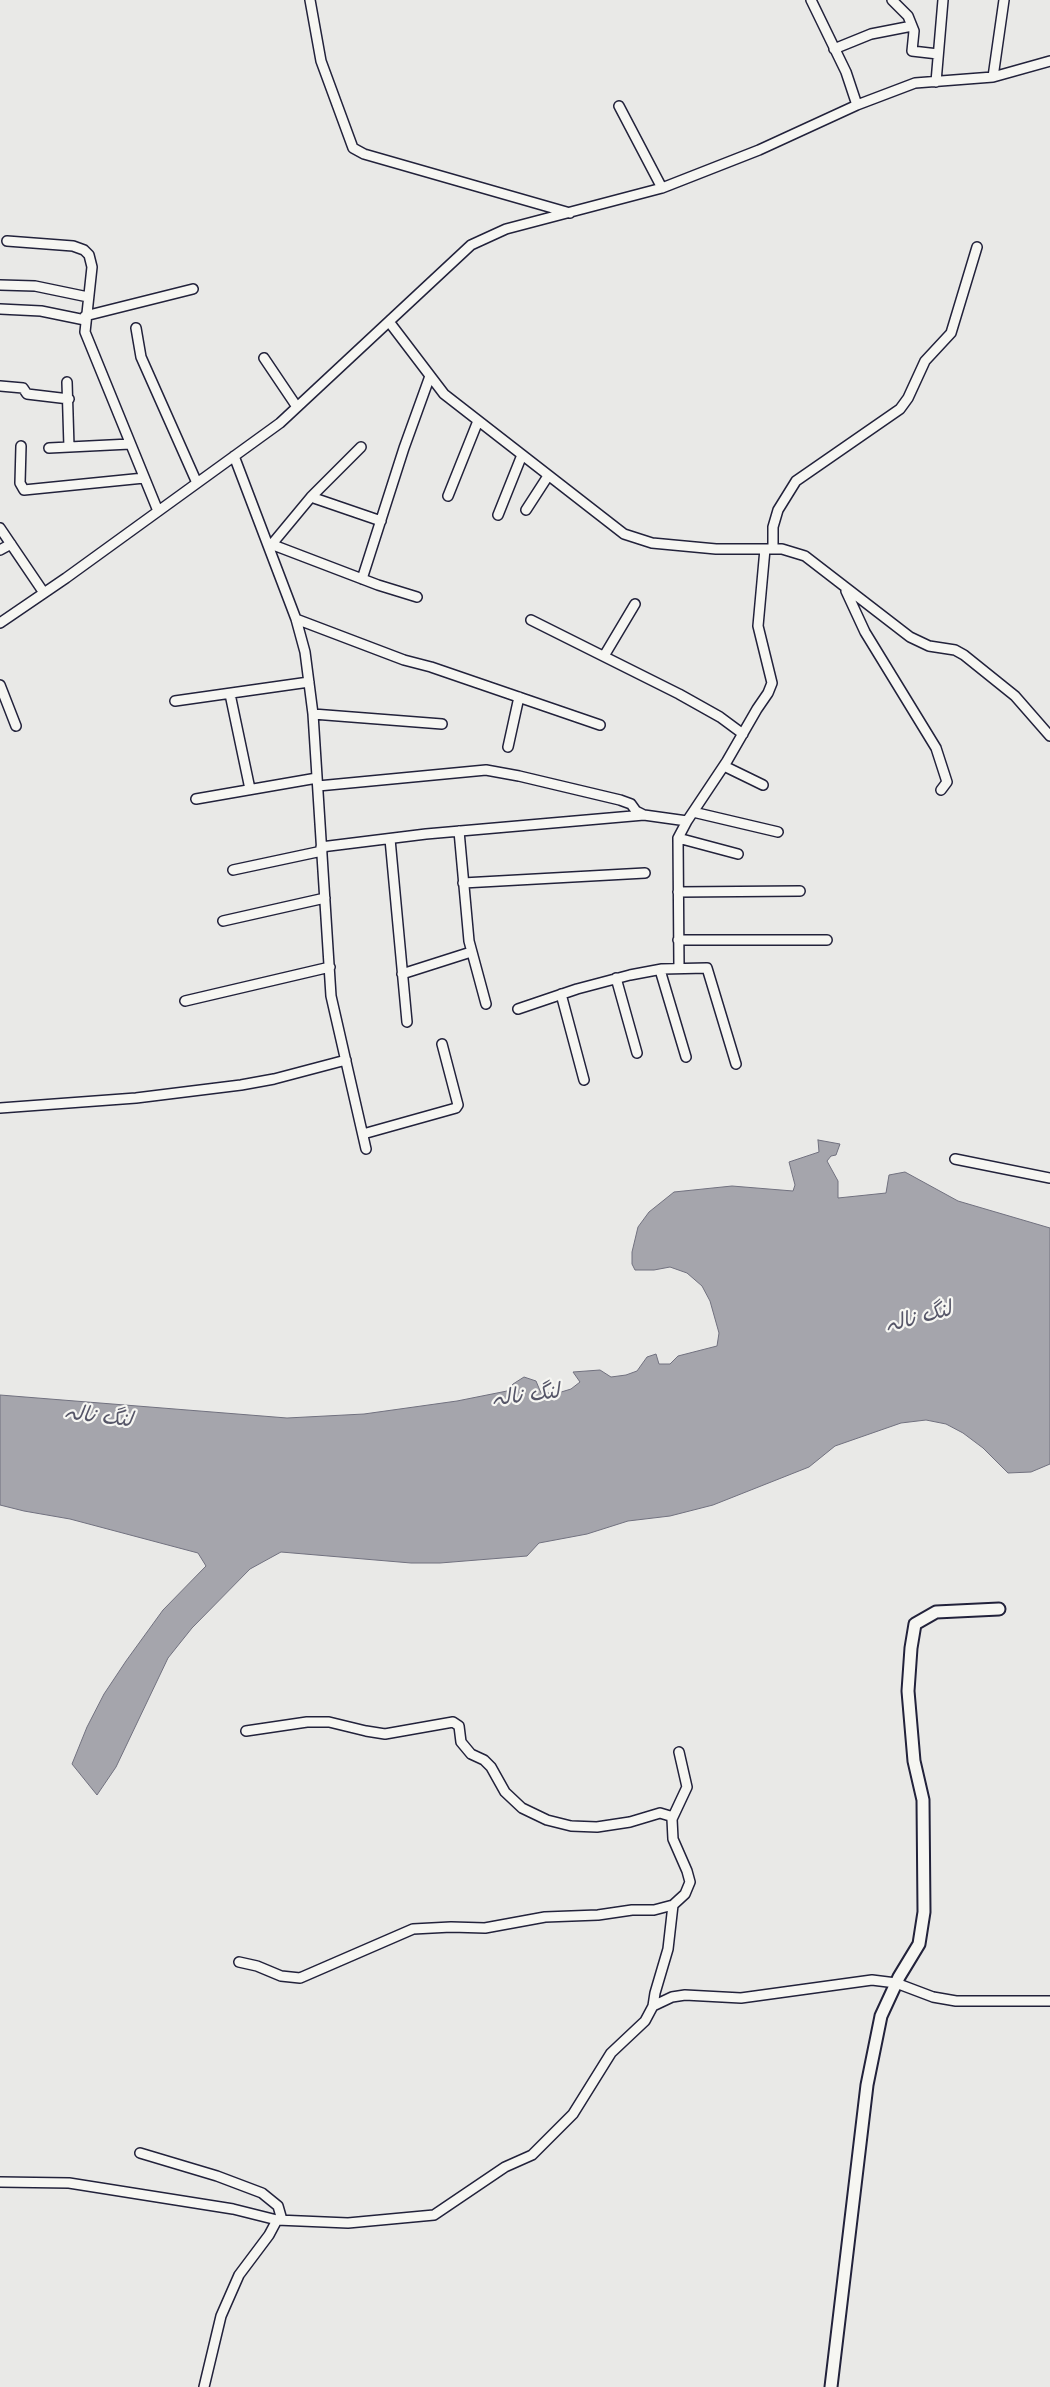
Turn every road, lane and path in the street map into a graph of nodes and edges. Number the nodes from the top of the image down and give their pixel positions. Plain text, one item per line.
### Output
1 (310, 0) edge
2 (811, 0) edge
3 (892, 0) edge
4 (943, 0) edge
5 (1004, 0) edge
6 (912, 26) junction
7 (834, 49) junction
8 (938, 54) junction
9 (1050, 61) edge
10 (992, 77) junction
11 (936, 82) junction
12 (857, 105) junction
13 (620, 106) dead end
14 (662, 188) junction
15 (570, 214) junction
16 (7, 241) dead end
17 (977, 247) dead end
18 (0, 285) edge
19 (193, 288) dead end
20 (88, 297) junction
21 (0, 309) edge
22 (85, 318) junction
23 (390, 323) junction
24 (136, 328) dead end
25 (264, 358) dead end
26 (430, 376) junction
27 (67, 382) dead end
28 (0, 386) edge
29 (69, 399) junction
30 (298, 408) junction
31 (478, 421) junction
32 (130, 444) junction
33 (21, 446) dead end
34 (70, 447) junction
35 (361, 447) dead end
36 (49, 448) dead end
37 (522, 455) junction
38 (234, 456) junction
39 (548, 476) junction
40 (144, 478) junction
41 (197, 483) junction
42 (448, 496) dead end
43 (311, 497) junction
44 (526, 510) dead end
45 (158, 511) junction
46 (498, 515) dead end
47 (381, 521) junction
48 (0, 528) edge
49 (270, 543) junction
50 (11, 544) junction
51 (769, 549) junction
52 (0, 550) edge
53 (362, 579) junction
54 (845, 588) junction
55 (44, 594) junction
56 (417, 597) dead end
57 (635, 604) dead end
58 (296, 619) junction
59 (531, 620) dead end
60 (0, 623) edge
61 (604, 656) junction
62 (309, 682) junction
63 (0, 684) edge
64 (230, 694) junction
65 (518, 696) junction
66 (175, 701) dead end
67 (313, 714) junction
68 (442, 724) dead end
69 (600, 725) dead end
70 (16, 726) dead end
71 (743, 734) junction
72 (1050, 736) edge
73 (508, 747) dead end
74 (724, 766) junction
75 (318, 782) junction
76 (763, 785) dead end
77 (250, 789) junction
78 (942, 790) dead end
79 (196, 800) dead end
80 (693, 812) junction
81 (644, 815) junction
82 (686, 821) junction
83 (459, 831) junction
84 (778, 832) dead end
85 (678, 838) junction
86 (390, 839) junction
87 (321, 849) junction
88 (738, 854) dead end
89 (233, 870) dead end
90 (645, 873) dead end
91 (463, 883) junction
92 (800, 890) dead end
93 (678, 892) junction
94 (325, 898) junction
95 (223, 921) dead end
96 (678, 940) junction
97 (827, 940) dead end
98 (471, 952) junction
99 (330, 967) junction
100 (678, 968) junction
101 (660, 970) junction
102 (402, 974) junction
103 (616, 978) junction
104 (561, 994) junction
105 (185, 1000) dead end
106 (486, 1004) dead end
107 (518, 1009) dead end
108 (407, 1022) dead end
109 (442, 1044) dead end
110 (637, 1053) dead end
111 (686, 1057) dead end
112 (346, 1060) junction
113 (736, 1064) dead end
114 (584, 1080) dead end
115 (0, 1108) edge
116 (363, 1134) junction
117 (366, 1149) dead end
118 (956, 1159) dead end
119 (1050, 1178) edge
120 (999, 1609) dead end
121 (246, 1731) dead end
122 (679, 1752) dead end
123 (672, 1819) junction
124 (673, 1905) junction
125 (239, 1962) dead end
126 (896, 1983) junction
127 (1050, 2001) edge
128 (653, 2006) junction
129 (140, 2152) dead end
130 (0, 2182) edge
131 (279, 2220) junction
132 (204, 2387) edge
133 (831, 2387) edge

1 - 15 street
2 - 7 street
3 - 6 street
4 - 8 street
5 - 10 street
6 - 7 street
6 - 8 street
7 - 12 street
8 - 11 street
9 - 10 street
10 - 11 street
11 - 12 street
12 - 14 street
13 - 14 street
14 - 15 street
15 - 23 street
16 - 20 street
17 - 51 street
18 - 20 street
19 - 22 street
20 - 22 street
21 - 22 street
22 - 32 street
23 - 26 street
23 - 30 street
24 - 41 street
25 - 30 street
26 - 31 street
26 - 47 street
27 - 29 street
28 - 29 street
29 - 34 street
30 - 38 street
31 - 37 street
31 - 42 street
32 - 34 street
32 - 40 street
33 - 40 street
34 - 36 street
35 - 43 street
37 - 39 street
37 - 46 street
38 - 41 street
38 - 49 street
39 - 44 street
39 - 51 street
40 - 45 street
41 - 45 street
43 - 47 street
43 - 49 street
45 - 55 street
47 - 53 street
48 - 50 street
49 - 53 street
49 - 58 street
50 - 52 street
50 - 55 street
51 - 54 street
51 - 71 street
53 - 56 street
54 - 72 street
54 - 78 street
55 - 60 street
57 - 61 street
58 - 62 street
58 - 65 street
59 - 61 street
61 - 71 street
62 - 64 street
62 - 67 street
63 - 70 street
64 - 66 street
64 - 77 street
65 - 69 street
65 - 73 street
67 - 68 street
67 - 75 street
71 - 74 street
74 - 76 street
74 - 80 street
75 - 77 street
75 - 81 street
75 - 87 street
77 - 79 street
80 - 82 street
80 - 84 street
81 - 82 street
81 - 83 street
82 - 85 street
83 - 86 street
83 - 91 street
85 - 88 street
85 - 93 street
86 - 87 street
86 - 102 street
87 - 89 street
87 - 94 street
90 - 91 street
91 - 98 street
92 - 93 street
93 - 96 street
94 - 95 street
94 - 99 street
96 - 97 street
96 - 100 street
98 - 102 street
98 - 106 street
99 - 105 street
99 - 112 street
100 - 101 street
100 - 113 street
101 - 103 street
101 - 111 street
102 - 108 street
103 - 104 street
103 - 110 street
104 - 107 street
104 - 114 street
109 - 116 street
112 - 115 street
112 - 116 street
116 - 117 street
118 - 119 street
120 - 126 street
121 - 123 street
122 - 123 street
123 - 124 street
124 - 125 street
124 - 128 street
126 - 127 street
126 - 128 street
126 - 133 street
128 - 131 street
129 - 131 street
130 - 131 street
131 - 132 street

